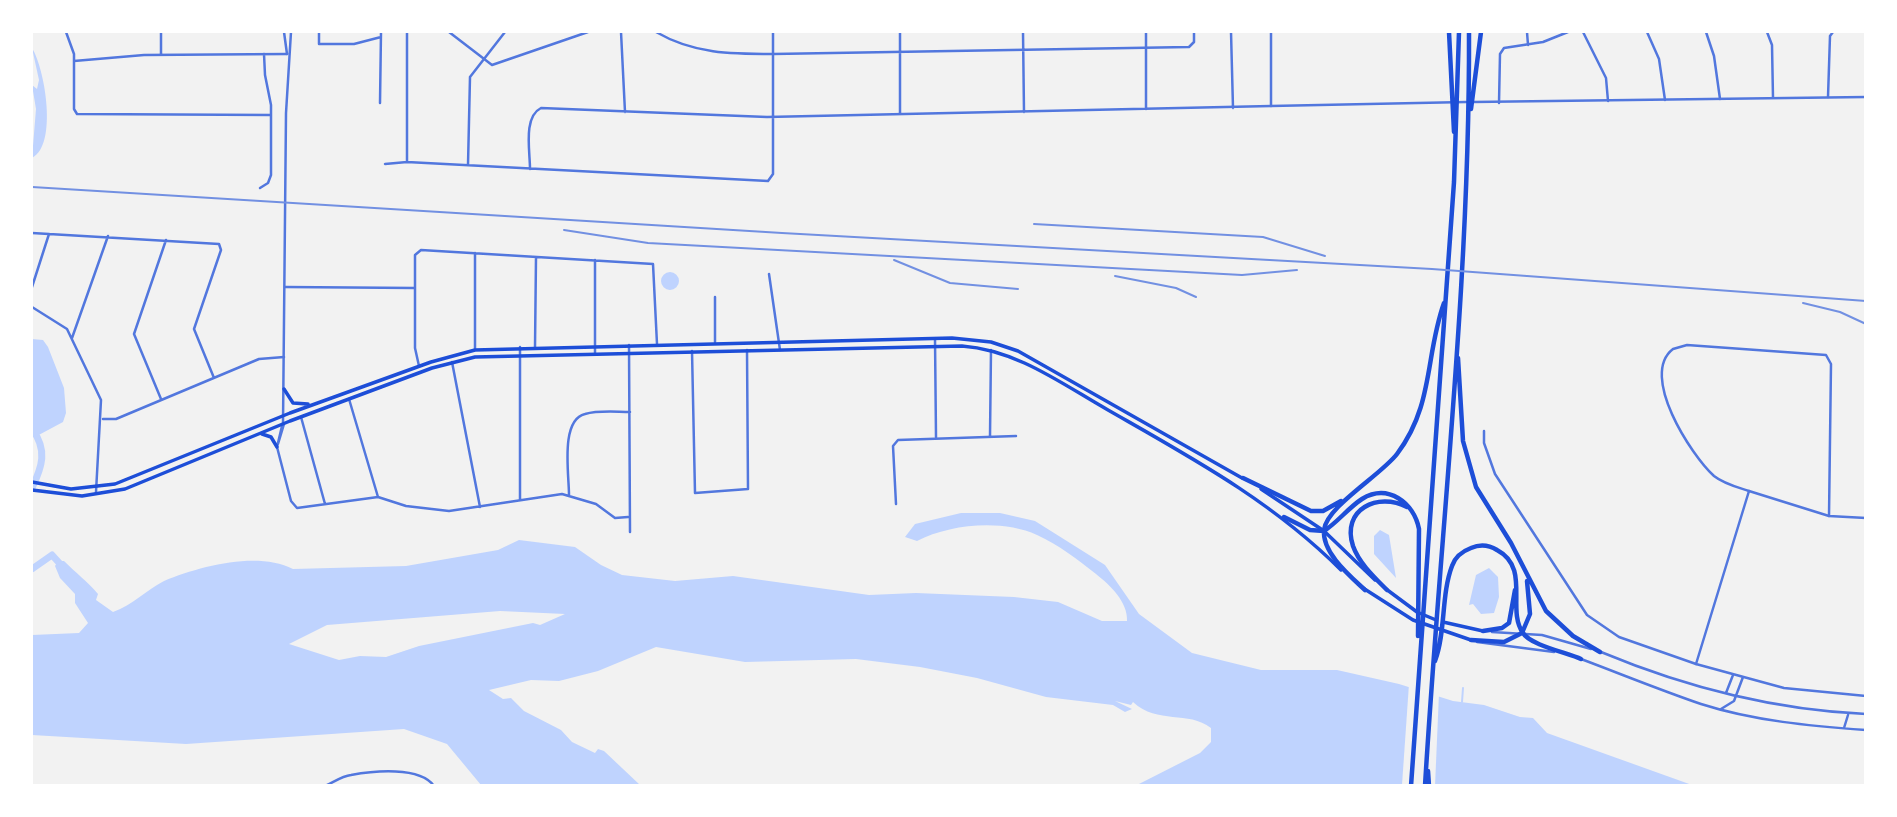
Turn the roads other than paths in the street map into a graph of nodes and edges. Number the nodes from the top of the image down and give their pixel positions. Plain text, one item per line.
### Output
1 (66, 32) edge
2 (161, 32) edge
3 (284, 32) edge
4 (291, 32) edge
5 (319, 32) edge
6 (381, 32) edge
7 (407, 32) edge
8 (449, 32) edge
9 (505, 32) edge
10 (588, 32) edge
11 (621, 32) edge
12 (656, 32) edge
13 (773, 32) edge
14 (900, 32) edge
15 (1023, 32) edge
16 (1146, 32) edge
17 (1194, 32) edge
18 (1231, 32) edge
19 (1270, 32) edge
20 (1449, 32) edge
21 (1459, 32) edge
22 (1469, 32) edge
23 (1481, 32) edge
24 (1527, 32) edge
25 (1568, 32) edge
26 (1583, 32) edge
27 (1647, 32) edge
28 (1706, 32) edge
29 (1767, 32) edge
30 (1833, 32) edge
31 (381, 37) junction
32 (1528, 45) junction
33 (1146, 47) junction
34 (1023, 50) junction
35 (900, 52) junction
36 (264, 54) junction
37 (287, 54) junction
38 (773, 54) junction
39 (161, 55) junction
40 (482, 59) junction
41 (74, 61) junction
42 (1828, 97) junction
43 (1866, 97) edge
44 (1773, 98) junction
45 (1720, 99) junction
46 (1665, 100) junction
47 (1608, 101) junction
48 (380, 103) dead end
49 (1499, 103) junction
50 (1271, 106) junction
51 (1233, 108) junction
52 (1146, 109) junction
53 (625, 112) junction
54 (1024, 112) junction
55 (900, 114) junction
56 (271, 115) junction
57 (1470, 116) junction
58 (772, 117) junction
59 (407, 162) junction
60 (385, 164) dead end
61 (468, 165) junction
62 (530, 169) junction
63 (1454, 182) junction
64 (260, 188) dead end
65 (32, 233) edge
66 (50, 234) junction
67 (108, 236) junction
68 (166, 240) junction
69 (475, 253) junction
70 (536, 257) junction
71 (595, 260) junction
72 (769, 274) dead end
73 (32, 287) edge
74 (285, 287) junction
75 (415, 288) junction
76 (1446, 296) junction
77 (715, 297) dead end
78 (32, 307) edge
79 (72, 338) junction
80 (935, 338) junction
81 (779, 341) junction
82 (715, 343) junction
83 (657, 344) junction
84 (595, 345) junction
85 (629, 345) junction
86 (936, 346) junction
87 (520, 347) junction
88 (535, 347) junction
89 (475, 350) junction
90 (747, 350) junction
91 (780, 350) junction
92 (692, 351) junction
93 (991, 351) junction
94 (1457, 351) junction
95 (595, 353) junction
96 (629, 353) junction
97 (520, 355) junction
98 (284, 357) junction
99 (452, 362) junction
100 (419, 366) junction
101 (214, 378) junction
102 (284, 389) junction
103 (162, 399) junction
104 (349, 399) junction
105 (313, 404) junction
106 (630, 412) junction
107 (284, 415) junction
108 (302, 417) junction
109 (102, 419) junction
110 (283, 424) junction
111 (1484, 431) dead end
112 (257, 434) junction
113 (990, 436) junction
114 (1016, 436) dead end
115 (936, 437) junction
116 (277, 447) junction
117 (1243, 478) junction
118 (32, 482) edge
119 (96, 488) junction
120 (1360, 489) junction
121 (33, 491) edge
122 (1749, 491) junction
123 (96, 495) junction
124 (569, 495) junction
125 (378, 497) junction
126 (520, 500) junction
127 (325, 504) junction
128 (896, 504) dead end
129 (480, 507) junction
130 (1415, 515) junction
131 (1829, 516) junction
132 (628, 517) junction
133 (1284, 517) junction
134 (1866, 518) edge
135 (1324, 531) junction
136 (630, 532) dead end
137 (1521, 563) junction
138 (1515, 575) junction
139 (1365, 590) junction
140 (1387, 590) junction
141 (1420, 604) junction
142 (1483, 631) junction
143 (1522, 633) junction
144 (1471, 640) junction
145 (1600, 652) junction
146 (1581, 659) junction
147 (1696, 664) junction
148 (1433, 668) junction
149 (1733, 675) junction
150 (1743, 677) junction
151 (1726, 694) junction
152 (1866, 696) edge
153 (1737, 697) junction
154 (1721, 709) junction
155 (1848, 713) junction
156 (1866, 714) edge
157 (1844, 728) junction
158 (1866, 730) edge
159 (159, 785) edge
160 (110, 786) edge
161 (176, 786) edge
162 (325, 786) edge
163 (433, 786) edge
164 (1410, 786) edge
165 (1427, 786) edge

1 - 41 street
2 - 39 street
3 - 37 street
4 - 37 street
5 - 31 street
6 - 31 street
7 - 59 street
8 - 40 street
9 - 40 street
10 - 40 street
11 - 53 street
12 - 38 street
13 - 38 street
14 - 35 street
15 - 34 street
16 - 33 street
17 - 33 street
18 - 51 street
19 - 50 street
20 - 63 highway
21 - 63 highway
22 - 57 highway
23 - 57 highway
24 - 32 street
25 - 32 street
26 - 47 street
27 - 46 street
28 - 45 street
29 - 44 street
30 - 42 street
31 - 48 street
32 - 49 street
33 - 34 street
33 - 52 street
34 - 35 street
34 - 54 street
35 - 38 street
35 - 55 street
36 - 37 street
36 - 39 street
36 - 56 street
37 - 74 street
38 - 58 street
39 - 41 street
40 - 61 street
41 - 56 street
42 - 43 street
42 - 44 street
44 - 45 street
45 - 46 street
46 - 47 street
47 - 49 street
49 - 50 street
50 - 51 street
51 - 52 street
52 - 54 street
53 - 58 street
53 - 62 street
54 - 55 street
55 - 58 street
56 - 64 street
57 - 94 highway
58 - 62 street
59 - 60 street
59 - 61 street
61 - 62 street
63 - 76 highway
65 - 66 street
66 - 67 street
66 - 73 street
67 - 68 street
67 - 79 street
68 - 101 street
68 - 103 street
69 - 70 street
69 - 75 street
69 - 89 street
70 - 71 street
70 - 88 street
71 - 83 street
71 - 84 street
72 - 81 street
74 - 75 street
74 - 98 street
75 - 100 street
76 - 120 highway
76 - 141 highway
77 - 82 street
78 - 79 street
79 - 109 street
80 - 81 main road
80 - 86 street
80 - 117 main road
81 - 82 main road
81 - 91 street
82 - 83 main road
83 - 85 main road
84 - 85 main road
84 - 88 main road
84 - 95 street
85 - 96 street
86 - 91 main road
86 - 93 main road
86 - 115 street
87 - 88 main road
87 - 89 main road
87 - 97 street
89 - 100 main road
90 - 91 main road
90 - 92 main road
90 - 92 street
92 - 96 main road
93 - 113 street
93 - 133 main road
94 - 137 highway
94 - 148 highway
95 - 96 main road
95 - 97 main road
96 - 106 street
97 - 99 main road
97 - 126 street
98 - 101 street
98 - 102 street
99 - 104 main road
99 - 129 street
100 - 105 main road
101 - 103 street
102 - 105 main road
102 - 107 street
103 - 109 street
104 - 108 main road
104 - 125 street
105 - 107 main road
106 - 124 street
106 - 132 street
107 - 110 street
107 - 119 main road
108 - 110 main road
108 - 127 street
109 - 119 street
110 - 112 main road
110 - 116 street
111 - 147 street
112 - 116 main road
112 - 123 main road
113 - 114 street
113 - 115 street
115 - 128 street
116 - 127 street
117 - 120 highway
117 - 135 main road
118 - 119 main road
119 - 123 street
120 - 135 highway
121 - 123 main road
122 - 131 street
122 - 131 street
122 - 147 street
124 - 126 street
124 - 132 street
125 - 127 street
125 - 129 street
126 - 129 street
130 - 135 highway
130 - 140 highway
130 - 141 highway
131 - 134 street
132 - 136 street
133 - 135 highway
133 - 139 main road
135 - 139 highway
135 - 140 main road
137 - 143 highway
137 - 145 highway
138 - 142 highway
138 - 143 highway
138 - 148 highway
139 - 144 main road
140 - 142 main road
141 - 164 highway
142 - 143 street
143 - 144 highway
143 - 145 street
143 - 146 highway
144 - 146 street
145 - 151 street
146 - 154 street
147 - 149 street
148 - 165 highway
149 - 150 street
149 - 151 street
150 - 152 street
150 - 153 street
151 - 153 street
153 - 154 street
153 - 155 street
154 - 157 street
155 - 156 street
155 - 157 street
157 - 158 street
159 - 160 street
159 - 161 street
162 - 163 street

